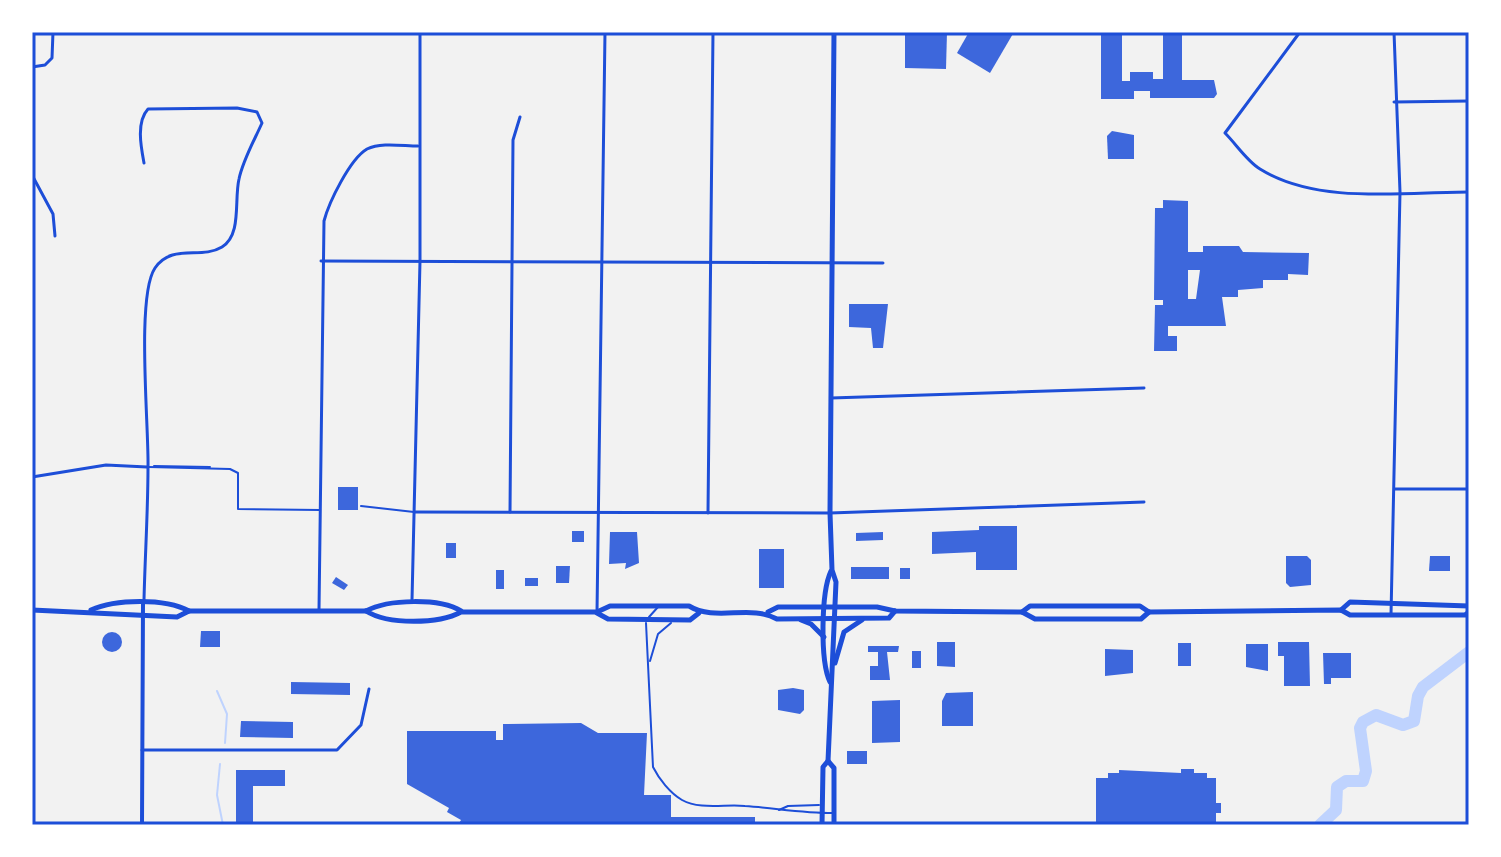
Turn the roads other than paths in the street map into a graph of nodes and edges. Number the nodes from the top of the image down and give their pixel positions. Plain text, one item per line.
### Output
1 (53, 32) edge
2 (420, 32) edge
3 (605, 32) edge
4 (713, 32) edge
5 (834, 32) edge
6 (1300, 32) edge
7 (1394, 32) edge
8 (32, 67) edge
9 (1469, 101) edge
10 (1394, 102) junction
11 (520, 117) dead end
12 (418, 146) junction
13 (144, 163) dead end
14 (32, 175) edge
15 (1400, 192) junction
16 (1469, 192) edge
17 (55, 236) dead end
18 (601, 259) junction
19 (512, 260) junction
20 (711, 260) junction
21 (321, 261) junction
22 (420, 261) junction
23 (833, 263) junction
24 (883, 263) dead end
25 (1144, 388) dead end
26 (831, 398) junction
27 (150, 467) junction
28 (32, 477) edge
29 (1395, 489) junction
30 (1469, 489) edge
31 (1144, 502) dead end
32 (361, 506) dead end
33 (320, 510) junction
34 (415, 512) junction
35 (600, 512) junction
36 (510, 513) junction
37 (708, 513) junction
38 (830, 513) junction
39 (832, 570) junction
40 (1391, 602) junction
41 (143, 604) junction
42 (412, 604) junction
43 (659, 606) junction
44 (825, 607) junction
45 (835, 607) junction
46 (1469, 609) edge
47 (32, 610) edge
48 (90, 610) junction
49 (319, 610) junction
50 (1341, 610) junction
51 (189, 611) junction
52 (366, 611) junction
53 (895, 611) junction
54 (461, 612) junction
55 (597, 612) junction
56 (699, 612) junction
57 (1022, 612) junction
58 (1149, 612) junction
59 (767, 613) junction
60 (1391, 615) junction
61 (143, 616) junction
62 (825, 618) junction
63 (835, 618) junction
64 (867, 618) junction
65 (796, 619) junction
66 (646, 620) junction
67 (676, 620) junction
68 (825, 638) junction
69 (649, 662) junction
70 (834, 667) junction
71 (830, 682) junction
72 (369, 689) dead end
73 (142, 750) junction
74 (828, 761) junction
75 (822, 805) junction
76 (834, 805) junction
77 (778, 810) junction
78 (822, 813) junction
79 (834, 813) junction
80 (142, 825) edge
81 (822, 825) edge
82 (834, 825) edge

1 - 8 street
2 - 12 street
3 - 18 street
4 - 20 street
5 - 23 main road
6 - 15 street
7 - 10 street
9 - 10 street
10 - 15 street
11 - 19 street
12 - 21 street
12 - 22 street
13 - 27 street
14 - 17 street
15 - 16 street
15 - 29 street
18 - 19 street
18 - 20 street
18 - 35 street
19 - 22 street
19 - 36 street
20 - 23 street
20 - 37 street
21 - 22 street
21 - 33 street
22 - 34 street
23 - 24 street
23 - 26 main road
25 - 26 street
26 - 38 main road
27 - 28 street
27 - 33 lane
27 - 41 street
29 - 30 street
29 - 40 street
31 - 38 street
32 - 34 lane
33 - 49 street
34 - 36 street
34 - 42 street
35 - 36 street
35 - 37 street
35 - 55 street
37 - 38 street
38 - 39 main road
39 - 44 main road
39 - 45 main road
40 - 46 main road
40 - 50 main road
40 - 60 street
41 - 48 main road
41 - 51 main road
41 - 61 street
42 - 52 main road
42 - 54 main road
43 - 55 main road
43 - 56 main road
43 - 66 lane
44 - 45 main road
44 - 59 main road
44 - 62 main road
45 - 53 main road
45 - 63 main road
46 - 60 main road
47 - 48 main road
48 - 61 main road
49 - 51 main road
49 - 52 main road
50 - 58 main road
50 - 60 main road
51 - 61 main road
52 - 54 main road
53 - 57 main road
53 - 64 main road
54 - 55 main road
55 - 66 main road
56 - 59 main road
56 - 67 main road
57 - 58 main road
57 - 58 main road
59 - 65 main road
61 - 73 street
62 - 63 main road
62 - 65 main road
62 - 68 main road
63 - 64 main road
63 - 70 main road
64 - 70 main road
65 - 68 main road
66 - 67 main road
66 - 69 lane
67 - 69 lane
68 - 71 main road
69 - 77 lane
70 - 71 main road
71 - 74 main road
72 - 73 street
73 - 80 street
74 - 75 main road
74 - 76 main road
75 - 76 lane
75 - 77 lane
75 - 78 main road
76 - 79 main road
77 - 78 lane
78 - 79 lane
78 - 81 main road
79 - 82 main road

